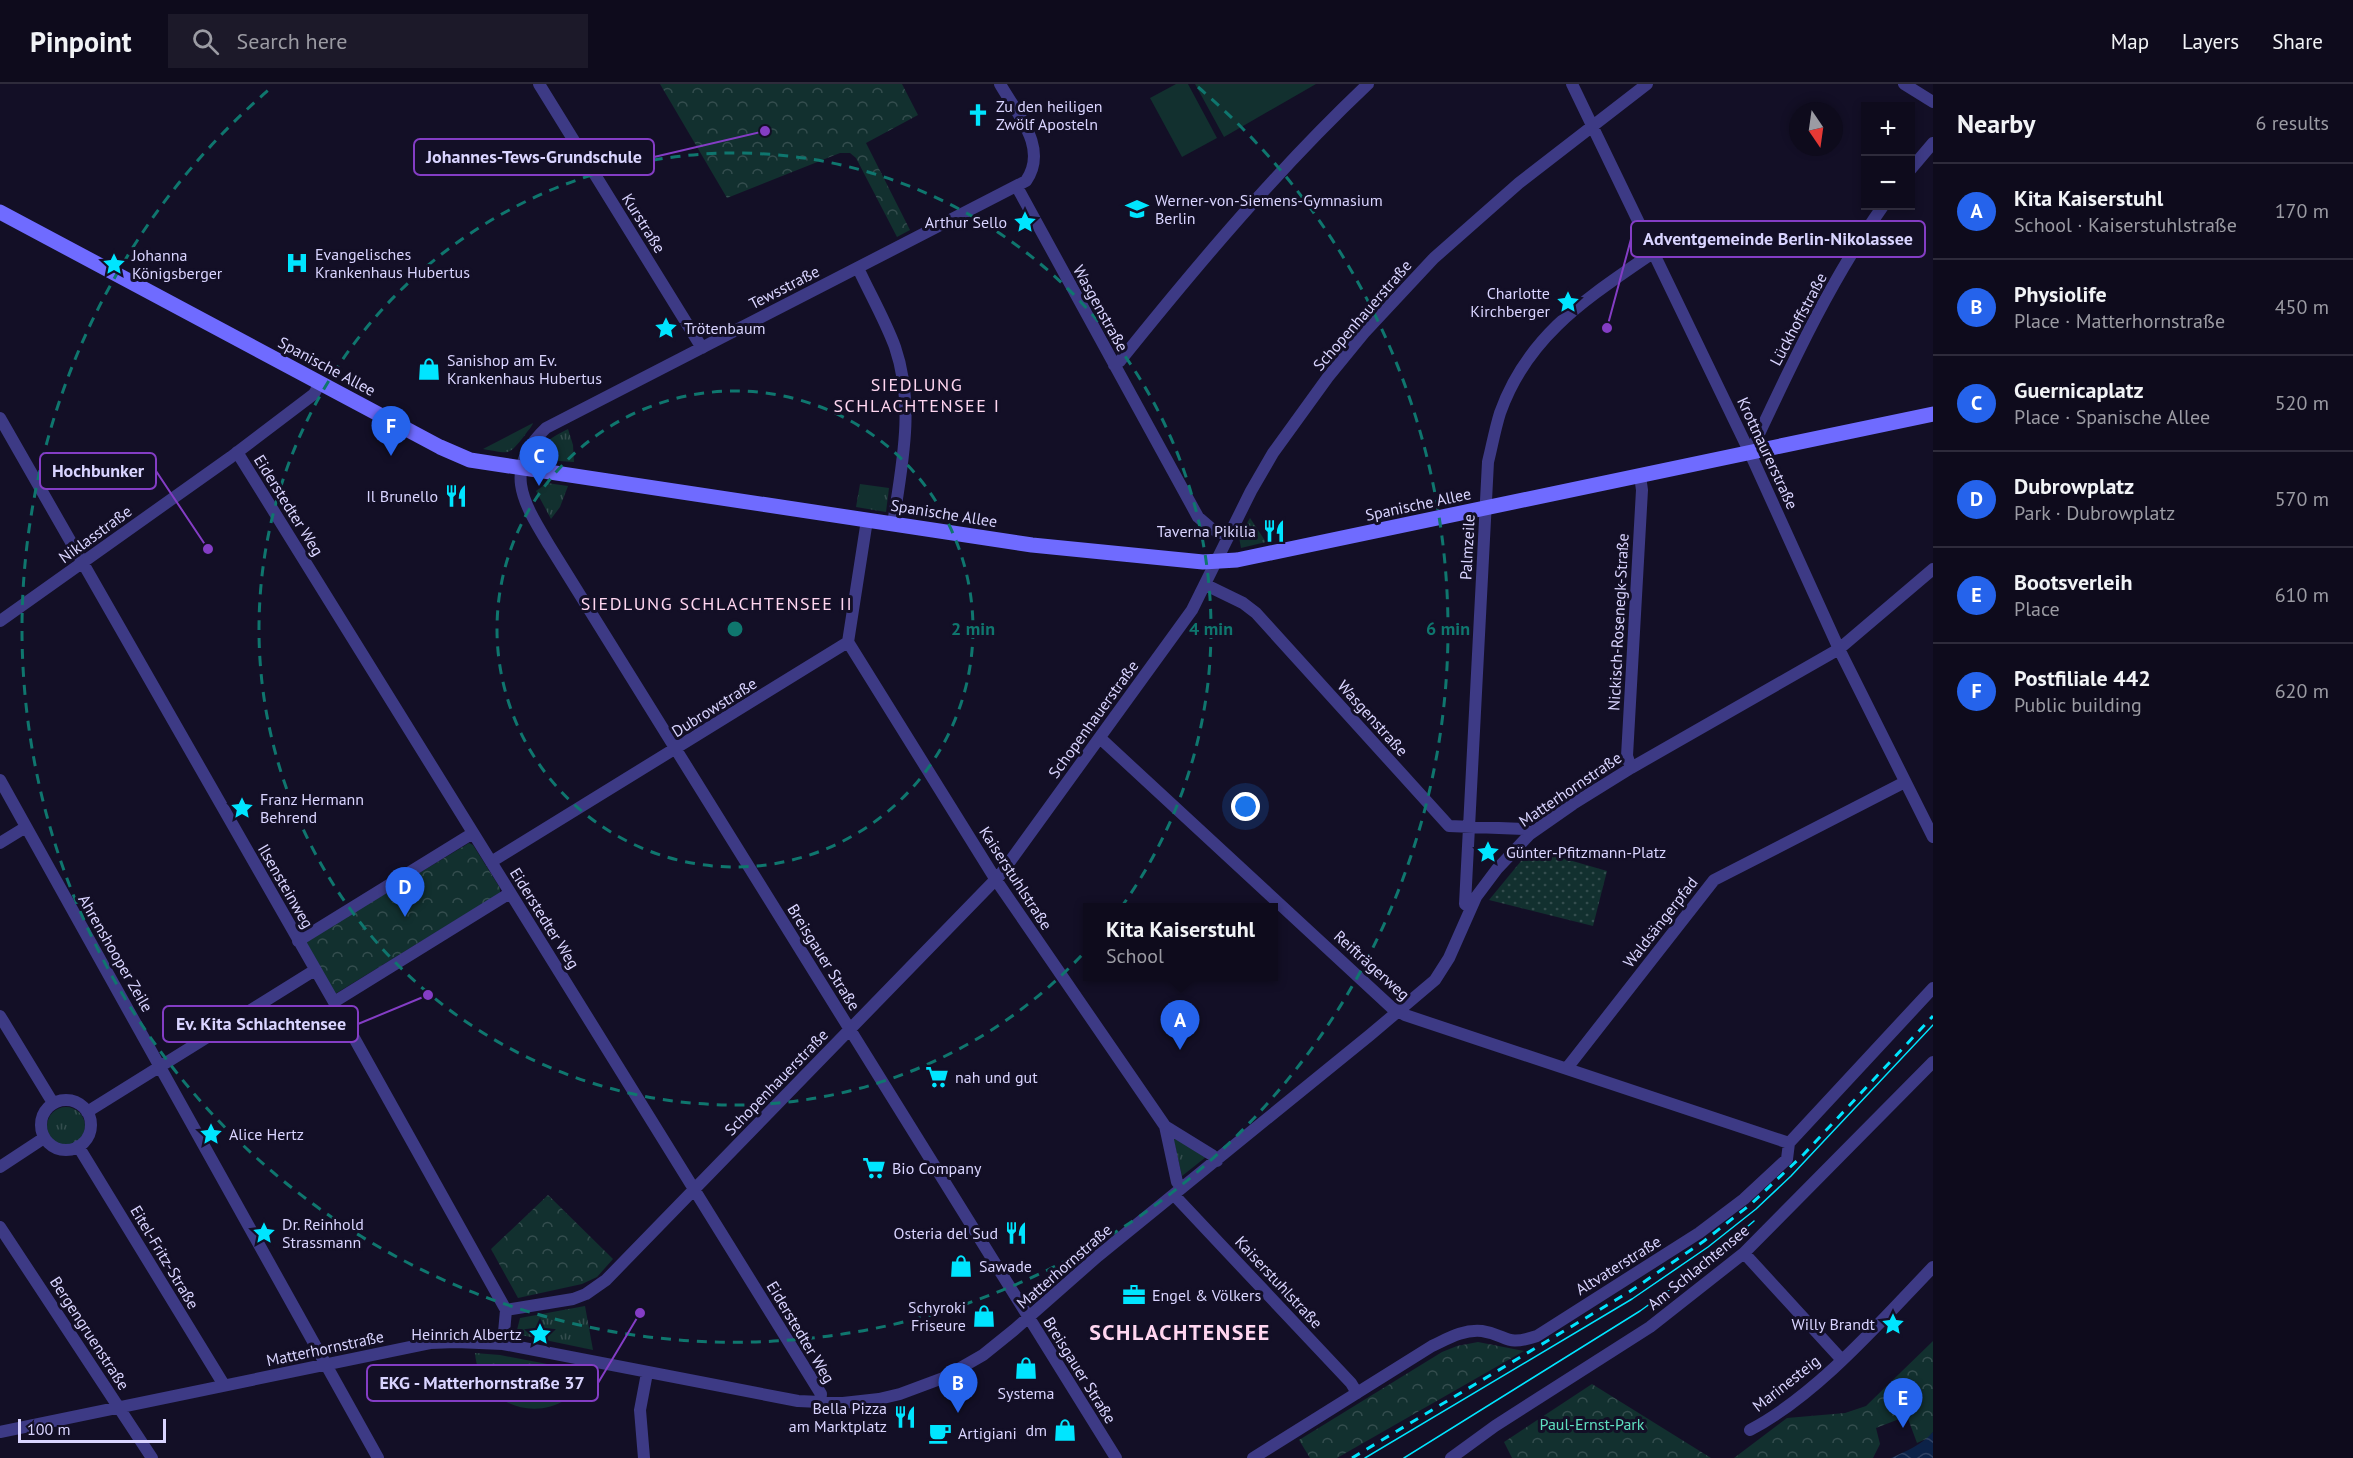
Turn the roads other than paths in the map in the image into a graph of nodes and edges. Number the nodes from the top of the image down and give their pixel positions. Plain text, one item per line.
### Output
1 (538, 84) edge
2 (1000, 84) edge
3 (1368, 84) edge
4 (1572, 84) edge
5 (1647, 84) edge
6 (1904, 84) edge
7 (1933, 102) edge
8 (1592, 126) junction
9 (1933, 143) edge
10 (1915, 165) edge
11 (1017, 188) junction
12 (1880, 210) edge
13 (0, 212) edge
14 (1654, 252) junction
15 (858, 268) junction
16 (702, 348) junction
17 (1114, 365) junction
18 (320, 383) junction
19 (1933, 414) edge
20 (0, 418) edge
21 (237, 452) junction
22 (1750, 453) junction
23 (522, 468) junction
24 (1640, 476) junction
25 (1486, 508) junction
26 (867, 520) junction
27 (893, 524) junction
28 (1228, 536) junction
29 (1215, 561) junction
30 (83, 562) junction
31 (1933, 569) edge
32 (1206, 585) junction
33 (0, 621) edge
34 (848, 642) junction
35 (1839, 649) junction
36 (1100, 738) junction
37 (676, 750) junction
38 (1631, 768) junction
39 (0, 780) edge
40 (1905, 782) junction
41 (26, 827) junction
42 (1468, 827) junction
43 (473, 833) junction
44 (1530, 834) junction
45 (1933, 837) edge
46 (0, 843) edge
47 (491, 862) junction
48 (996, 880) junction
49 (510, 893) junction
50 (1470, 908) junction
51 (298, 941) junction
52 (315, 970) junction
53 (1933, 988) edge
54 (334, 1002) junction
55 (1399, 1012) junction
56 (0, 1016) edge
57 (850, 1030) junction
58 (1933, 1062) edge
59 (161, 1066) junction
60 (1567, 1068) junction
61 (53, 1103) junction
62 (87, 1112) junction
63 (1165, 1126) junction
64 (44, 1138) junction
65 (1789, 1143) junction
66 (78, 1146) junction
67 (1217, 1161) junction
68 (0, 1167) edge
69 (694, 1189) junction
70 (1178, 1191) junction
71 (0, 1227) edge
72 (1744, 1253) junction
73 (1933, 1267) edge
74 (506, 1310) junction
75 (1029, 1318) junction
76 (502, 1344) junction
77 (1842, 1360) junction
78 (327, 1365) junction
79 (647, 1373) junction
80 (224, 1385) junction
81 (1357, 1393) junction
82 (820, 1403) junction
83 (119, 1408) junction
84 (1750, 1430) dead end
85 (0, 1432) edge
86 (152, 1458) edge
87 (378, 1458) edge
88 (645, 1458) edge
89 (1116, 1458) edge
90 (1253, 1458) edge
91 (1451, 1458) edge

1 - 16 street, Kurstraße
2 - 11 street
3 - 17 street
4 - 8 street, Krottnaurerstraße
5 - 8 street, Schopenhauerstraße
6 - 7 street
8 - 14 street, Krottnaurerstraße
8 - 28 street, Schopenhauerstraße
9 - 10 street
11 - 15 street, Tewsstraße
11 - 17 street, Wasgenstraße
12 - 22 street, Lückhoffstraße
13 - 18 main road, Spanische Allee
14 - 22 street, Krottnaurerstraße
14 - 25 street, Palmzeile
15 - 16 street, Tewsstraße
15 - 27 street
16 - 23 street, Tewsstraße
17 - 28 street, Wasgenstraße
18 - 21 street, Niklasstraße
18 - 23 main road, Spanische Allee
19 - 22 main road, Spanische Allee
20 - 30 street, Ilsensteinweg
21 - 30 street, Niklasstraße
21 - 43 street, Eiderstedter Weg
22 - 24 main road, Spanische Allee
22 - 35 street, Krottnaurerstraße
23 - 26 main road, Spanische Allee
23 - 37 street, Breisgauer Straße
24 - 25 main road, Spanische Allee
24 - 38 street, Nickisch-Rosenegk-Straße
25 - 29 main road, Spanische Allee
25 - 42 street, Palmzeile
26 - 27 main road, Spanische Allee
26 - 34 street
27 - 29 main road, Spanische Allee
28 - 29 street, Schopenhauerstraße
29 - 32 street, Schopenhauerstraße
30 - 33 street, Niklasstraße
30 - 51 street, Ilsensteinweg
31 - 35 street, Matterhornstraße
32 - 36 street, Schopenhauerstraße
32 - 42 street, Wasgenstraße
34 - 37 street, Dubrowstraße
34 - 48 street, Kaiserstuhlstraße
35 - 38 street, Matterhornstraße
35 - 40 street, Krottnaurerstraße
36 - 48 street, Schopenhauerstraße
36 - 55 street, Reifträgerweg
37 - 47 street, Dubrowstraße
37 - 57 street, Breisgauer Straße
38 - 44 street, Matterhornstraße
39 - 41 street, Ahrenshooper Zeile
40 - 45 street, Krottnaurerstraße
40 - 60 street, Waldsängerpfad
41 - 46 street
41 - 59 street, Ahrenshooper Zeile
42 - 44 street, Wasgenstraße
42 - 50 street, Palmzeile
43 - 47 street, Eiderstedter Weg
43 - 51 street
44 - 50 street, Matterhornstraße
47 - 49 street, Eiderstedter Weg
48 - 57 street, Schopenhauerstraße
48 - 63 street, Kaiserstuhlstraße
49 - 54 street
49 - 69 street, Eiderstedter Weg
50 - 55 street, Matterhornstraße
51 - 52 street, Ilsensteinweg
52 - 54 street, Ilsensteinweg
52 - 59 street
53 - 65 street, Altvaterstraße
54 - 74 street, Ilsensteinweg
55 - 60 street, Reifträgerweg
55 - 67 street, Matterhornstraße
56 - 61 street
57 - 69 street, Schopenhauerstraße
57 - 75 street, Breisgauer Straße
58 - 72 street, Am Schlachtensee
59 - 62 street
59 - 78 street, Ahrenshooper Zeile
60 - 65 street, Reifträgerweg
61 - 62 street
61 - 64 street
62 - 66 street
63 - 67 street, Kaiserstuhlstraße
63 - 70 street, Kaiserstuhlstraße
64 - 66 street
64 - 68 street
65 - 81 street, Altvaterstraße
66 - 80 street, Eitel-Fritz-Straße
67 - 70 street, Matterhornstraße
69 - 74 street, Schopenhauerstraße
69 - 82 street, Eiderstedter Weg
70 - 75 street, Matterhornstraße
70 - 81 street, Kaiserstuhlstraße
71 - 83 street, Bergengruenstraße
72 - 77 street, Marinesteig
72 - 91 street, Am Schlachtensee
73 - 77 street, Marinesteig
74 - 76 street
75 - 82 street, Matterhornstraße
75 - 89 street, Breisgauer Straße
76 - 78 street, Matterhornstraße
76 - 79 street, Matterhornstraße
77 - 84 street, Marinesteig
78 - 80 street, Matterhornstraße
78 - 87 street, Ahrenshooper Zeile
79 - 82 street, Matterhornstraße
79 - 88 street
80 - 83 street, Matterhornstraße
81 - 90 street, Altvaterstraße
83 - 85 street, Matterhornstraße
83 - 86 street, Bergengruenstraße

